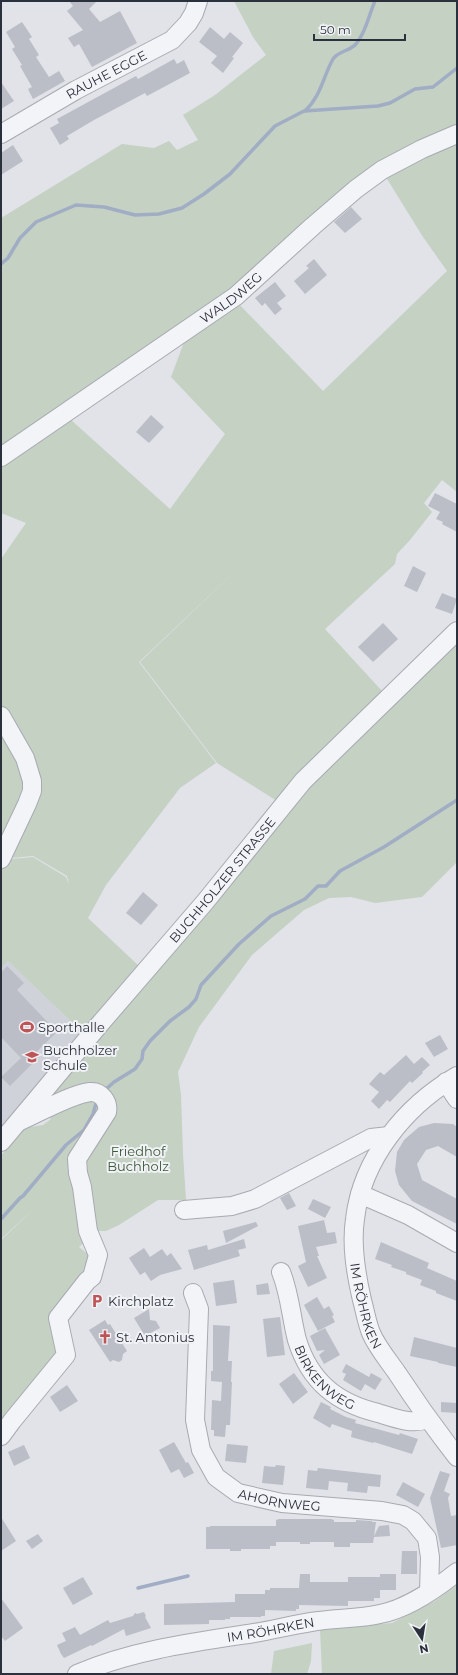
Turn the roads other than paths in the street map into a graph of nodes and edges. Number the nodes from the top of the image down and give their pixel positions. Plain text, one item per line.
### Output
1 (198, 1) edge
2 (1, 134) edge
3 (457, 134) edge
4 (1, 457) edge
5 (457, 631) edge
6 (1, 716) edge
7 (1, 860) edge
8 (452, 1079) edge
9 (457, 1099) edge
10 (17, 1122) junction
11 (389, 1136) junction
12 (1, 1142) edge
13 (360, 1194) junction
14 (184, 1210) dead end
15 (457, 1243) edge
16 (281, 1272) dead end
17 (193, 1294) dead end
18 (428, 1419) junction
19 (1, 1436) edge
20 (457, 1457) edge
21 (457, 1572) edge
22 (429, 1591) junction
23 (77, 1674) edge

1 - 2 street, RAUHE EGGE
3 - 4 street, WALDWEG
5 - 10 street, BUCHHOLZER STRASSE
6 - 7 street
8 - 9 street
8 - 11 street, IM RÖHRKEN
10 - 12 street, BUCHHOLZER STRASSE
10 - 19 street
11 - 13 street, IM RÖHRKEN
11 - 14 street
13 - 15 street
13 - 18 street, IM RÖHRKEN
16 - 18 street, BIRKENWEG
17 - 22 street, AHORNWEG
18 - 20 street, IM RÖHRKEN
21 - 22 street, IM RÖHRKEN
22 - 23 street, IM RÖHRKEN

